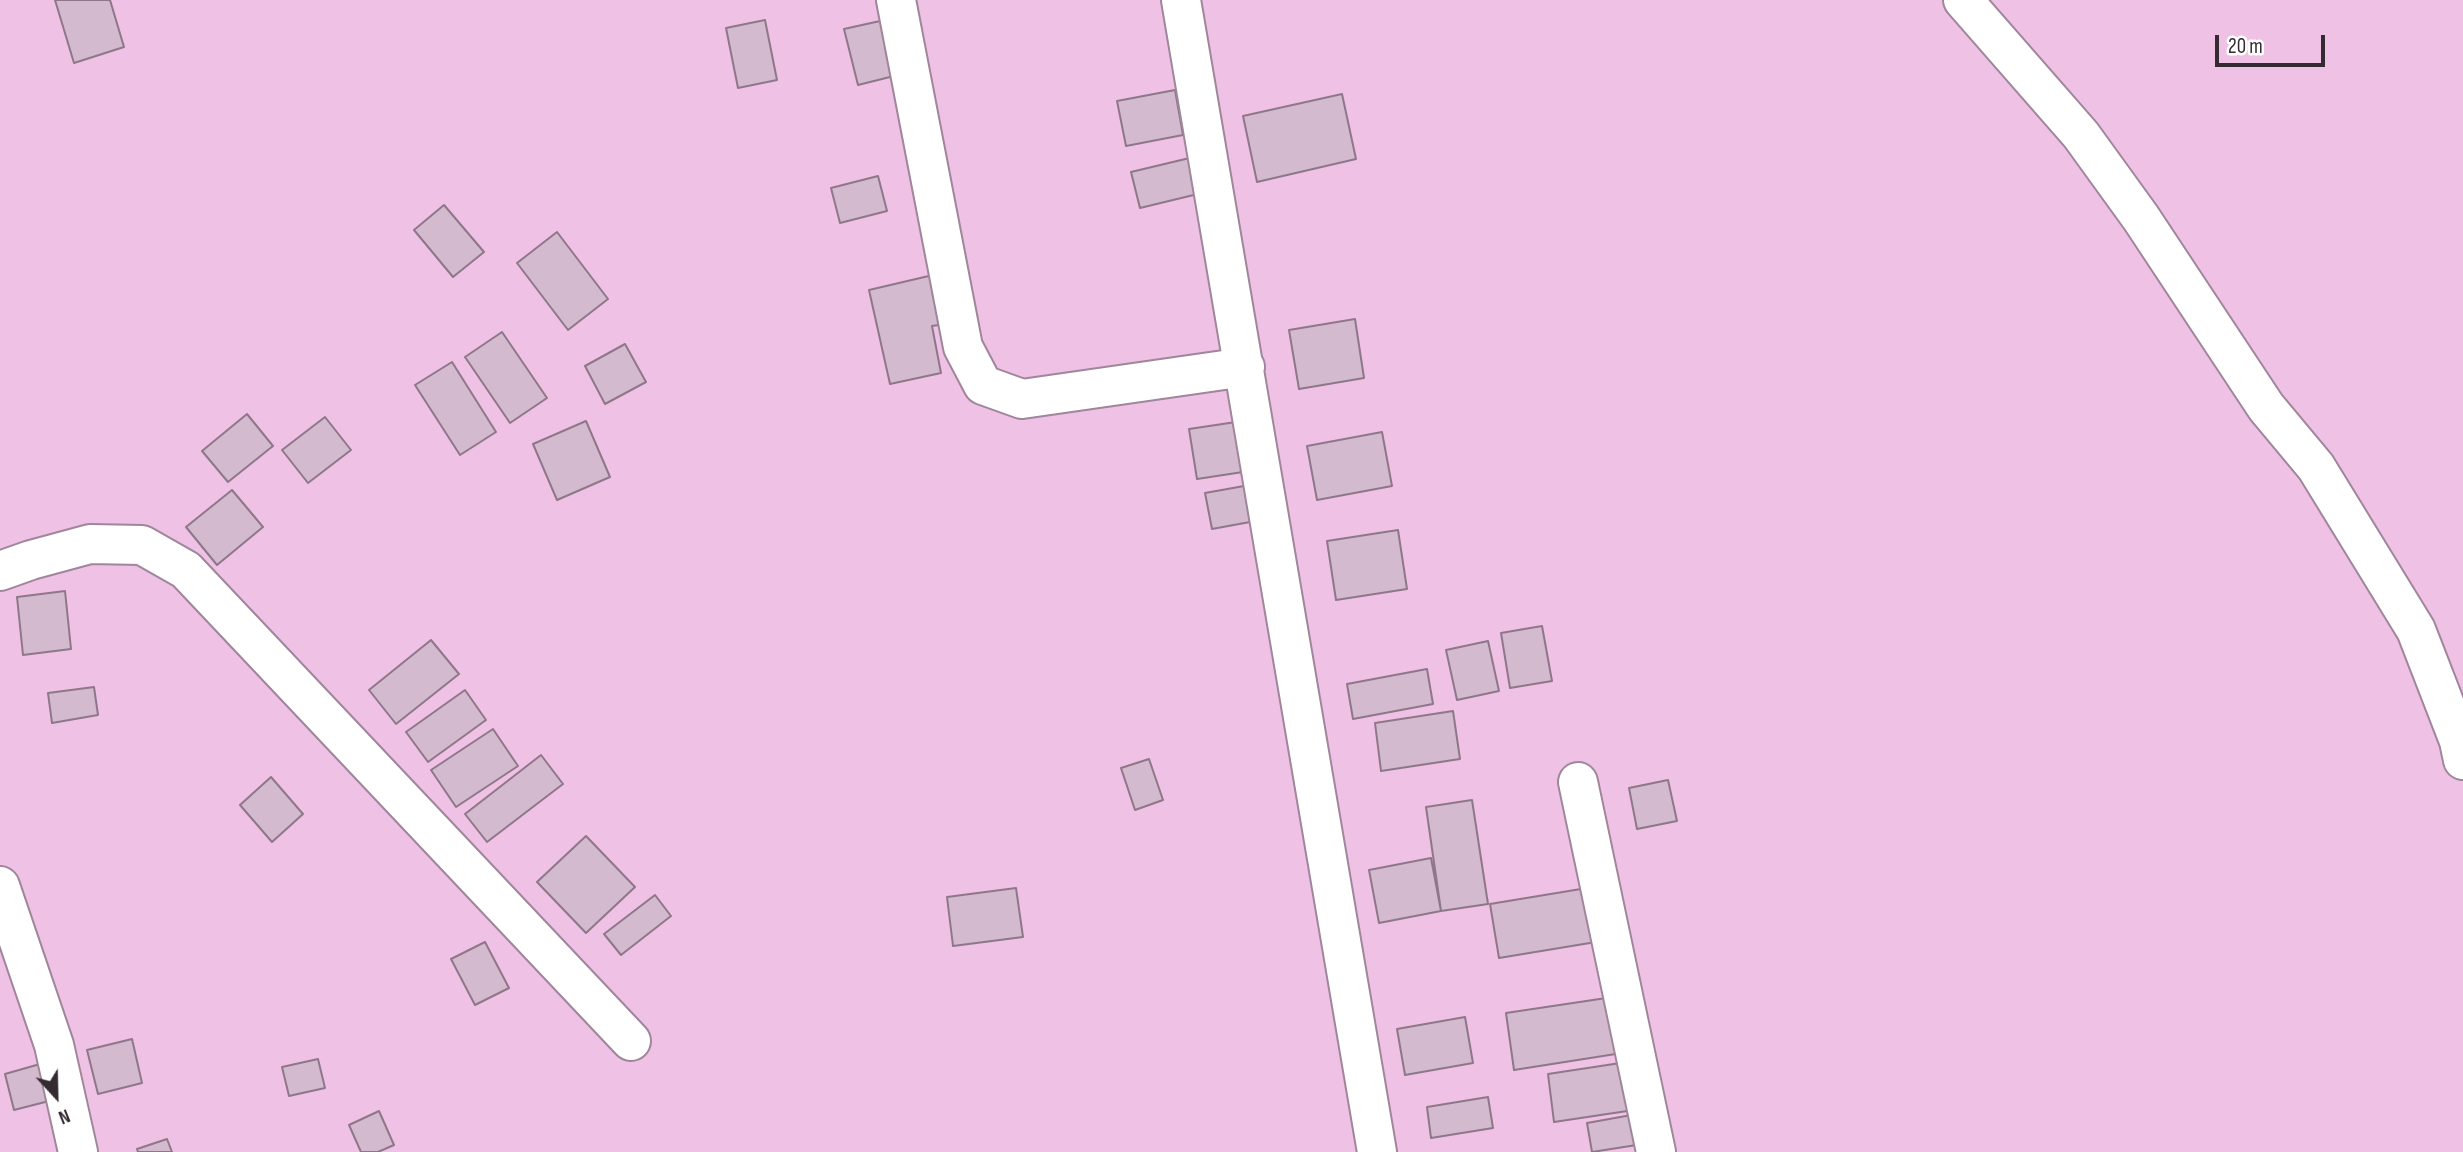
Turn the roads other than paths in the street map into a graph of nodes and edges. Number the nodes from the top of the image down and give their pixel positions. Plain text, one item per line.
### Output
1 (896, 0) edge
2 (1181, 0) edge
3 (1963, 0) edge
4 (1245, 367) junction
5 (0, 571) edge
6 (2463, 760) edge
7 (1578, 782) dead end
8 (0, 886) edge
9 (631, 1041) dead end
10 (78, 1152) edge
11 (1377, 1152) edge
12 (1656, 1152) edge

1 - 4 street
2 - 4 street
3 - 6 street
4 - 11 street
5 - 9 street
7 - 12 street
8 - 10 street

